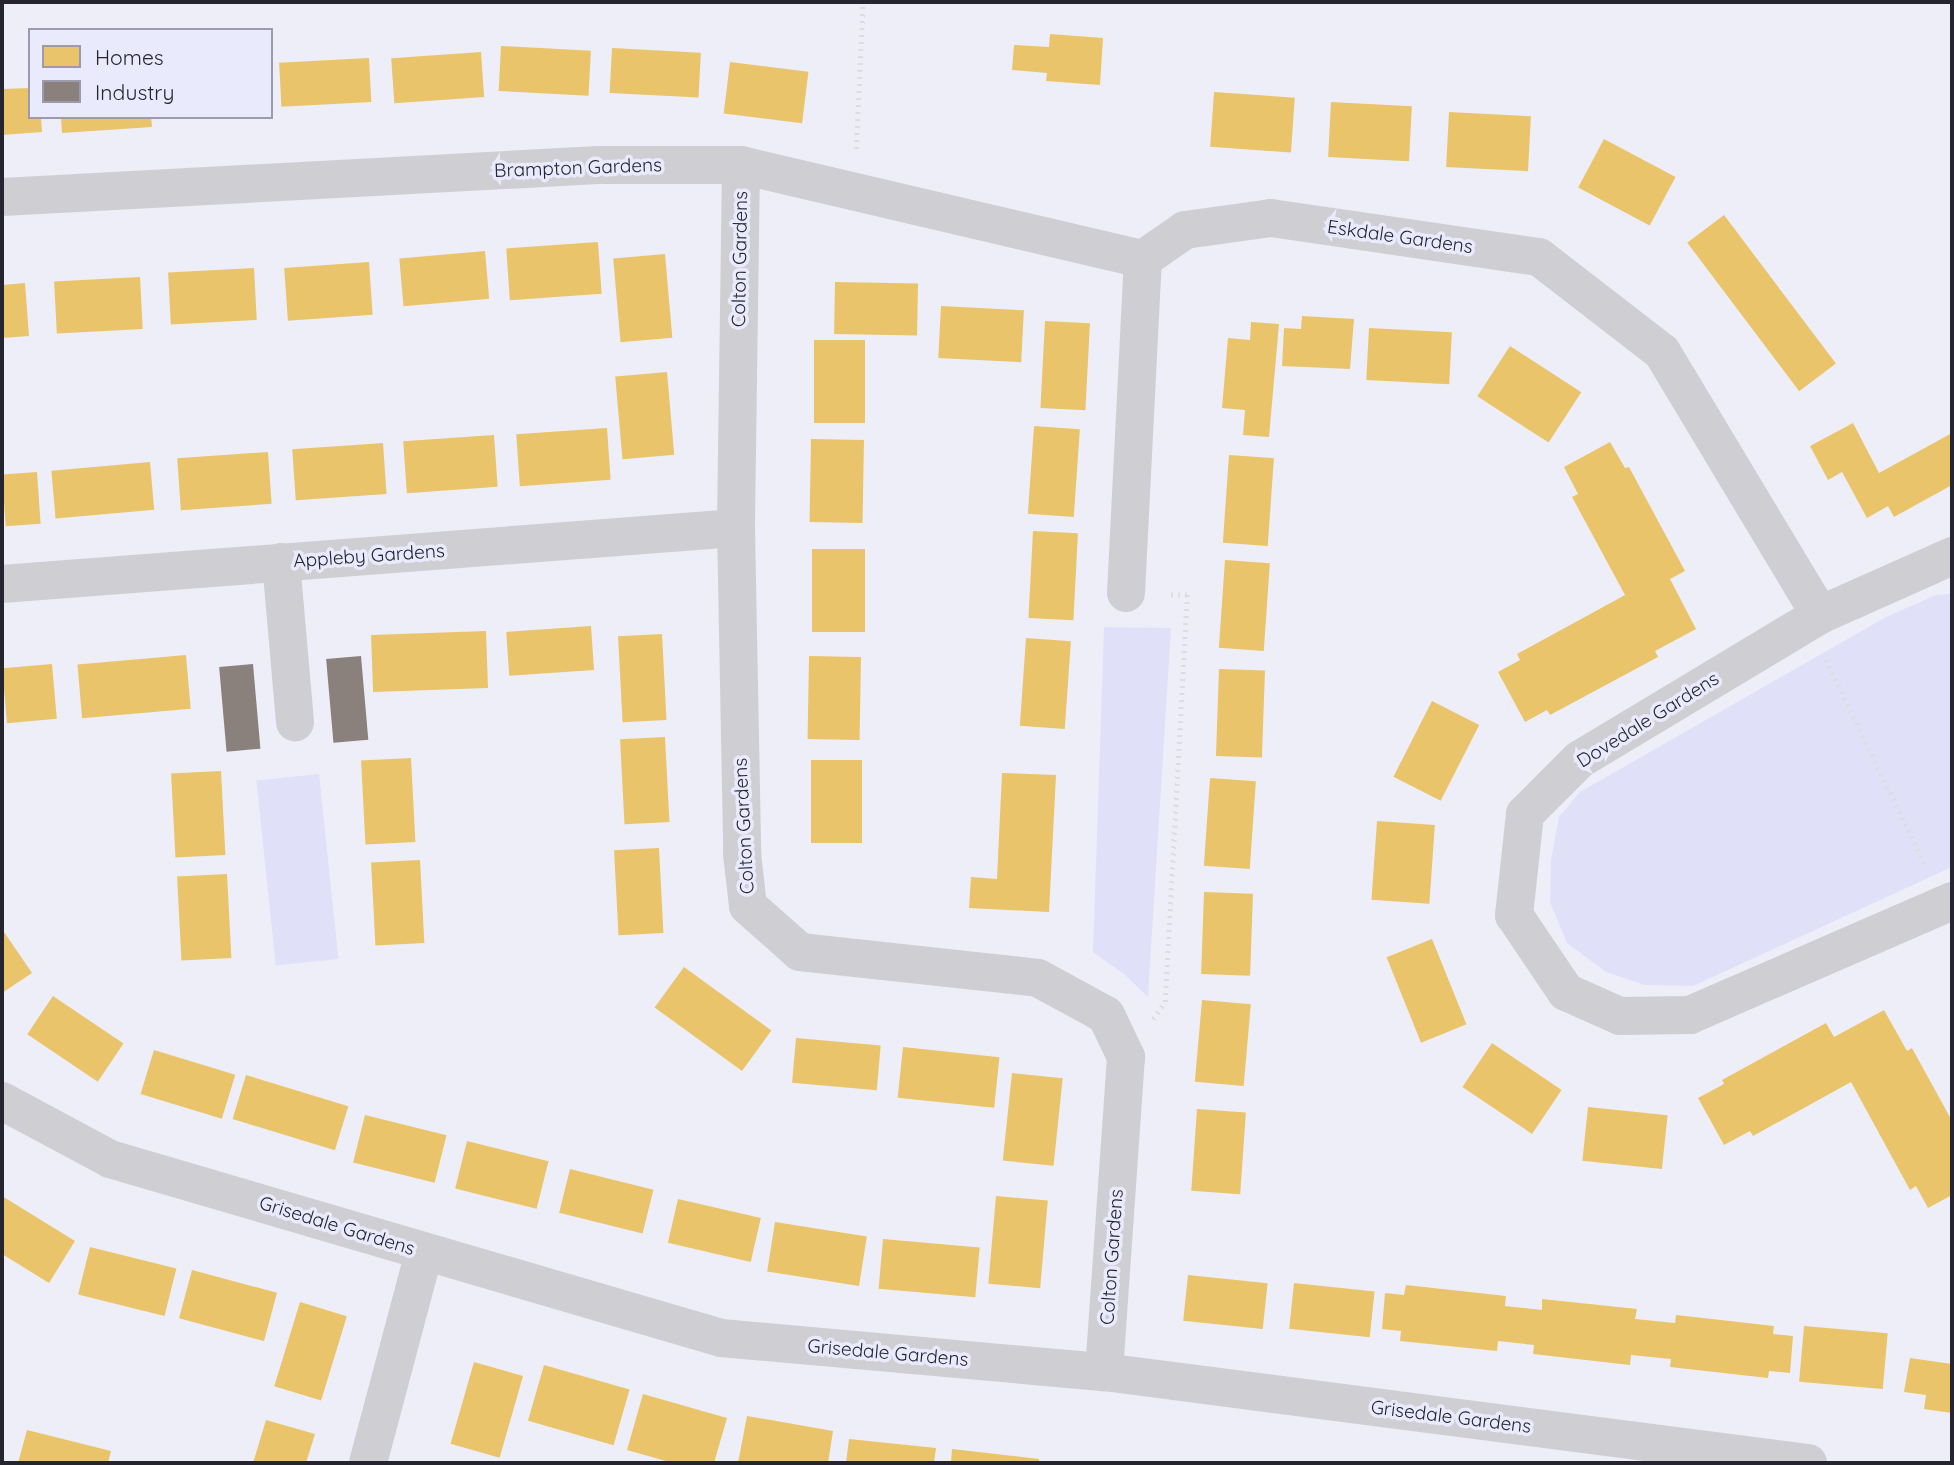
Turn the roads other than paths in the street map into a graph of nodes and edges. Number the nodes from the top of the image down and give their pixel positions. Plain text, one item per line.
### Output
1 (741, 165) junction
2 (2, 197) edge
3 (1143, 259) junction
4 (736, 528) junction
5 (1952, 556) edge
6 (281, 562) junction
7 (2, 584) edge
8 (1126, 593) road end
9 (1814, 619) junction
10 (295, 722) dead end
11 (1949, 903) edge
12 (2, 1101) edge
13 (424, 1252) junction
14 (1104, 1371) junction
15 (368, 1463) edge
16 (1808, 1463) edge

1 - 2 street, Brampton Gardens
1 - 3 street, Brampton Gardens
1 - 4 street, Colton Gardens
3 - 8 street
3 - 9 street, Eskdale Gardens
4 - 6 street, Appleby Gardens
4 - 14 street, Colton Gardens
5 - 9 street, Dovedale Gardens
6 - 7 street, Appleby Gardens
6 - 10 street
9 - 11 street, Dovedale Gardens
12 - 13 street, Grisedale Gardens
13 - 14 street, Grisedale Gardens
13 - 15 street
14 - 16 street, Grisedale Gardens

